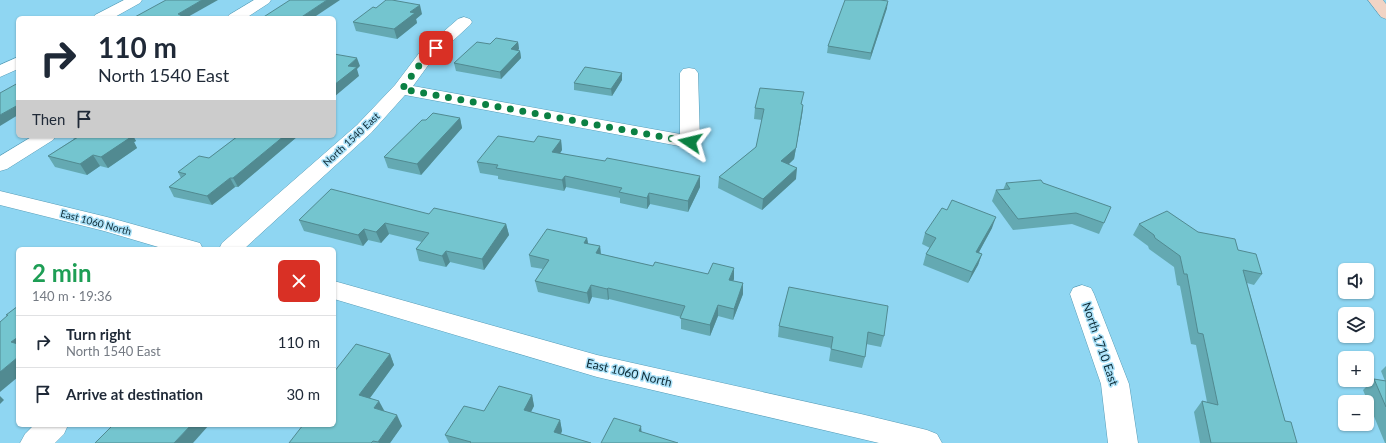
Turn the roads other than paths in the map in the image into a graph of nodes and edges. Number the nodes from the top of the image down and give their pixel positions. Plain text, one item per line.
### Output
1 (135, 0) edge
2 (264, 0) edge
3 (1376, 0) edge
4 (1386, 14) edge
5 (105, 16) edge
6 (238, 16) edge
7 (464, 22) dead end
8 (16, 63) edge
9 (0, 72) edge
10 (689, 74) dead end
11 (402, 89) junction
12 (43, 138) edge
13 (0, 165) edge
14 (0, 198) edge
15 (185, 247) edge
16 (232, 247) edge
17 (336, 291) edge
18 (1082, 294) dead end
19 (52, 427) edge
20 (35, 443) edge
21 (927, 443) edge
22 (1124, 443) edge

1 - 5 street
2 - 6 street
3 - 4 street
7 - 11 street, North 1540 East
8 - 9 street
10 - 11 street
11 - 16 street, North 1540 East
12 - 13 street
14 - 15 street, East 1060 North
17 - 21 street, East 1060 North
18 - 22 street, North 1710 East
19 - 20 street

